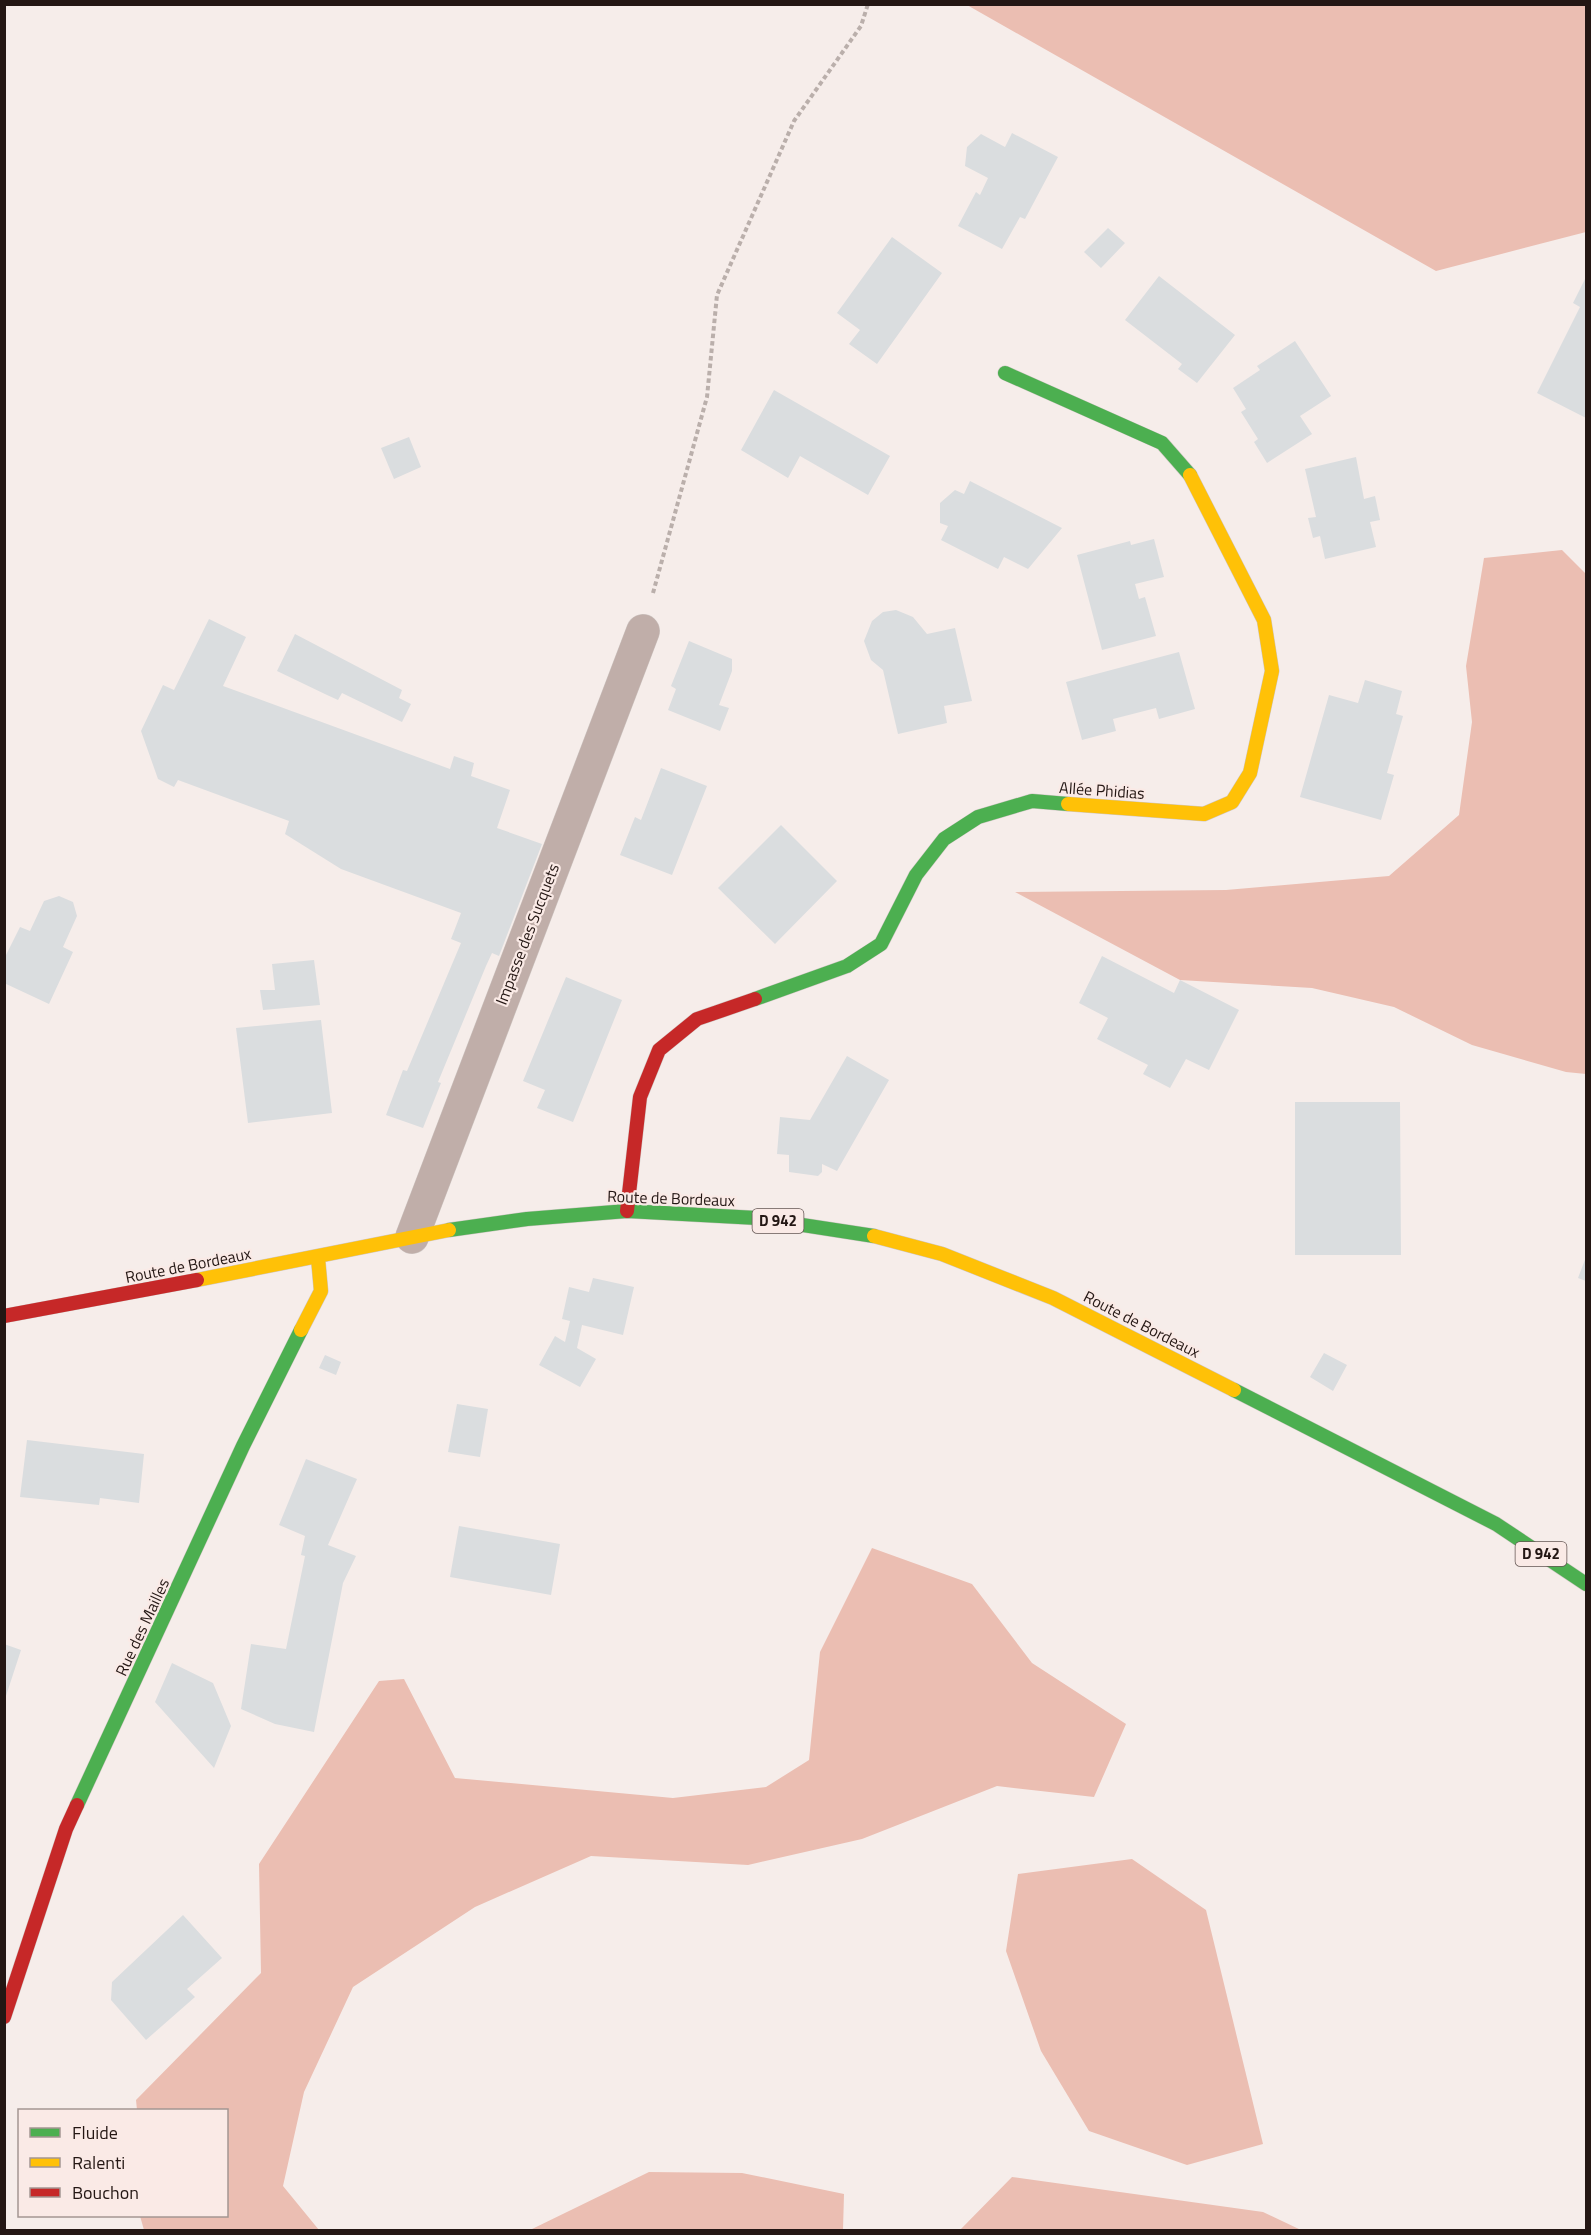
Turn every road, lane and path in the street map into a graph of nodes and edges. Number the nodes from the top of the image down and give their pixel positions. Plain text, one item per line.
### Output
1 (868, 4) edge
2 (1005, 373) dead end
3 (643, 631) joint
4 (627, 1211) junction
5 (412, 1237) junction
6 (318, 1258) junction
7 (4, 1316) edge
8 (1496, 1524) junction
9 (1556, 1547) dead end
10 (1587, 1572) edge
11 (1587, 1584) edge
12 (4, 2017) edge

1 - 3 path
2 - 4 street, Allée Phidias
3 - 5 street, Impasse des Sucquets
4 - 5 street, Route de Bordeaux / D 942
4 - 8 street, Route de Bordeaux / D 942
5 - 6 street, Route de Bordeaux / D 942
6 - 7 street, Route de Bordeaux / D 942
6 - 12 street, Rue des Mailles
8 - 9 street, Route de Bordeaux / D 942
8 - 10 street
8 - 11 street, Route de Bordeaux / D 942

